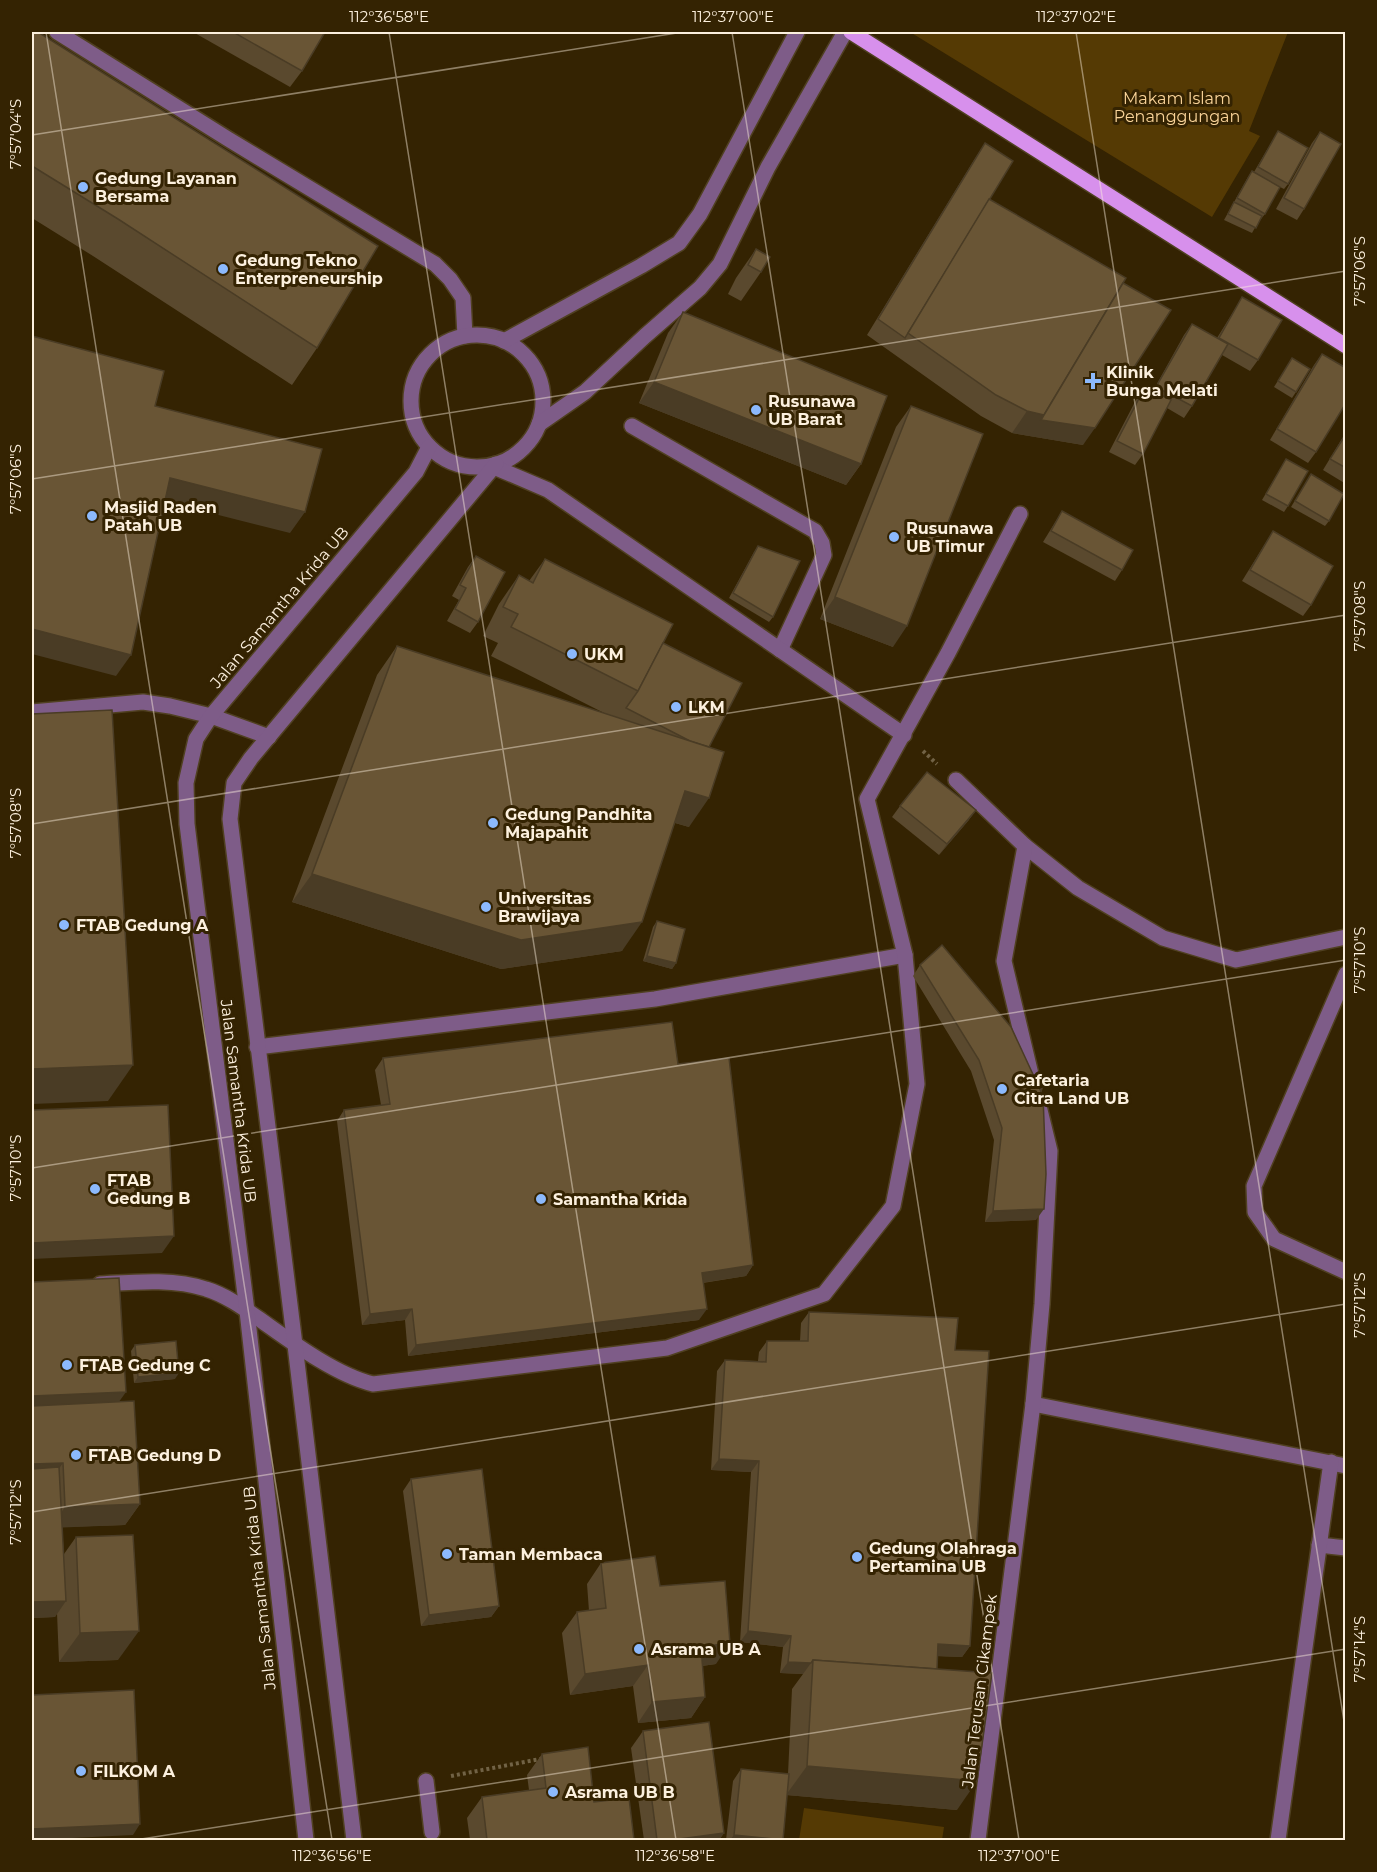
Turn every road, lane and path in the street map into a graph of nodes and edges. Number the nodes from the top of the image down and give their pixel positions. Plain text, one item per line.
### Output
1 (57, 32) edge
2 (797, 32) edge
3 (845, 32) edge
4 (850, 32) edge
5 (465, 336) junction
6 (504, 341) junction
7 (1346, 346) edge
8 (539, 424) junction
9 (632, 426) dead end
10 (429, 447) junction
11 (495, 466) junction
12 (1020, 514) dead end
13 (780, 650) junction
14 (32, 712) edge
15 (211, 716) junction
16 (904, 735) junction
17 (269, 737) junction
18 (956, 780) joint
19 (1025, 846) junction
20 (1346, 937) edge
21 (905, 955) junction
22 (1346, 975) edge
23 (257, 1047) junction
24 (1346, 1272) edge
25 (87, 1285) edge
26 (247, 1311) junction
27 (295, 1345) junction
28 (1033, 1404) junction
29 (1338, 1464) edge
30 (1318, 1545) junction
31 (1346, 1548) edge
32 (547, 1758) edge
33 (426, 1781) joint
34 (432, 1832) dead end
35 (306, 1840) edge
36 (354, 1840) edge
37 (978, 1840) edge
38 (1278, 1840) edge

1 - 5 street
2 - 6 street
3 - 8 street
4 - 7 main road
5 - 6 street
5 - 10 street
6 - 8 street
8 - 11 street
9 - 13 street
10 - 11 street
10 - 15 street, Jalan Samantha Krida UB
11 - 13 street
11 - 17 street, Jalan Samantha Krida UB
12 - 16 street
13 - 16 street
14 - 15 street
15 - 17 street
15 - 26 street, Jalan Samantha Krida UB
16 - 18 path
16 - 21 street
17 - 23 street, Jalan Samantha Krida UB
18 - 19 street
19 - 20 street
19 - 28 street, Jalan Terusan Cikampek
21 - 23 street
21 - 27 street
22 - 24 street
23 - 27 street, Jalan Samantha Krida UB
25 - 26 street
26 - 27 street
26 - 35 street, Jalan Samantha Krida UB
27 - 36 street, Jalan Samantha Krida UB
28 - 29 street
28 - 37 street, Jalan Terusan Cikampek
29 - 30 street
30 - 31 street
30 - 38 street
32 - 33 path
33 - 34 street

